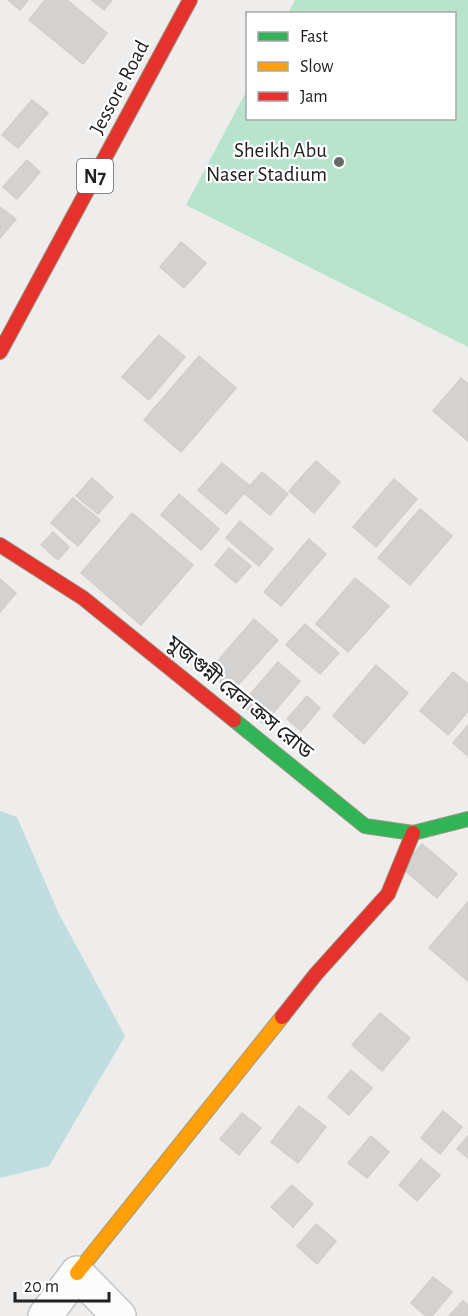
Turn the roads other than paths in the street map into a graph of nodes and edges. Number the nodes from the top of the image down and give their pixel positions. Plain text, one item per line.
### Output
1 (190, 0) edge
2 (0, 352) edge
3 (0, 545) edge
4 (468, 819) edge
5 (413, 832) junction
6 (76, 1273) junction
7 (45, 1316) edge
8 (119, 1316) edge

1 - 2 main road, Jessore Road / N7
3 - 5 main road, মুজগুন্নী রেল ক্রস রোড
4 - 5 main road, মুজগুন্নী রেল ক্রস রোড
5 - 6 main road
6 - 7 street
6 - 8 street

